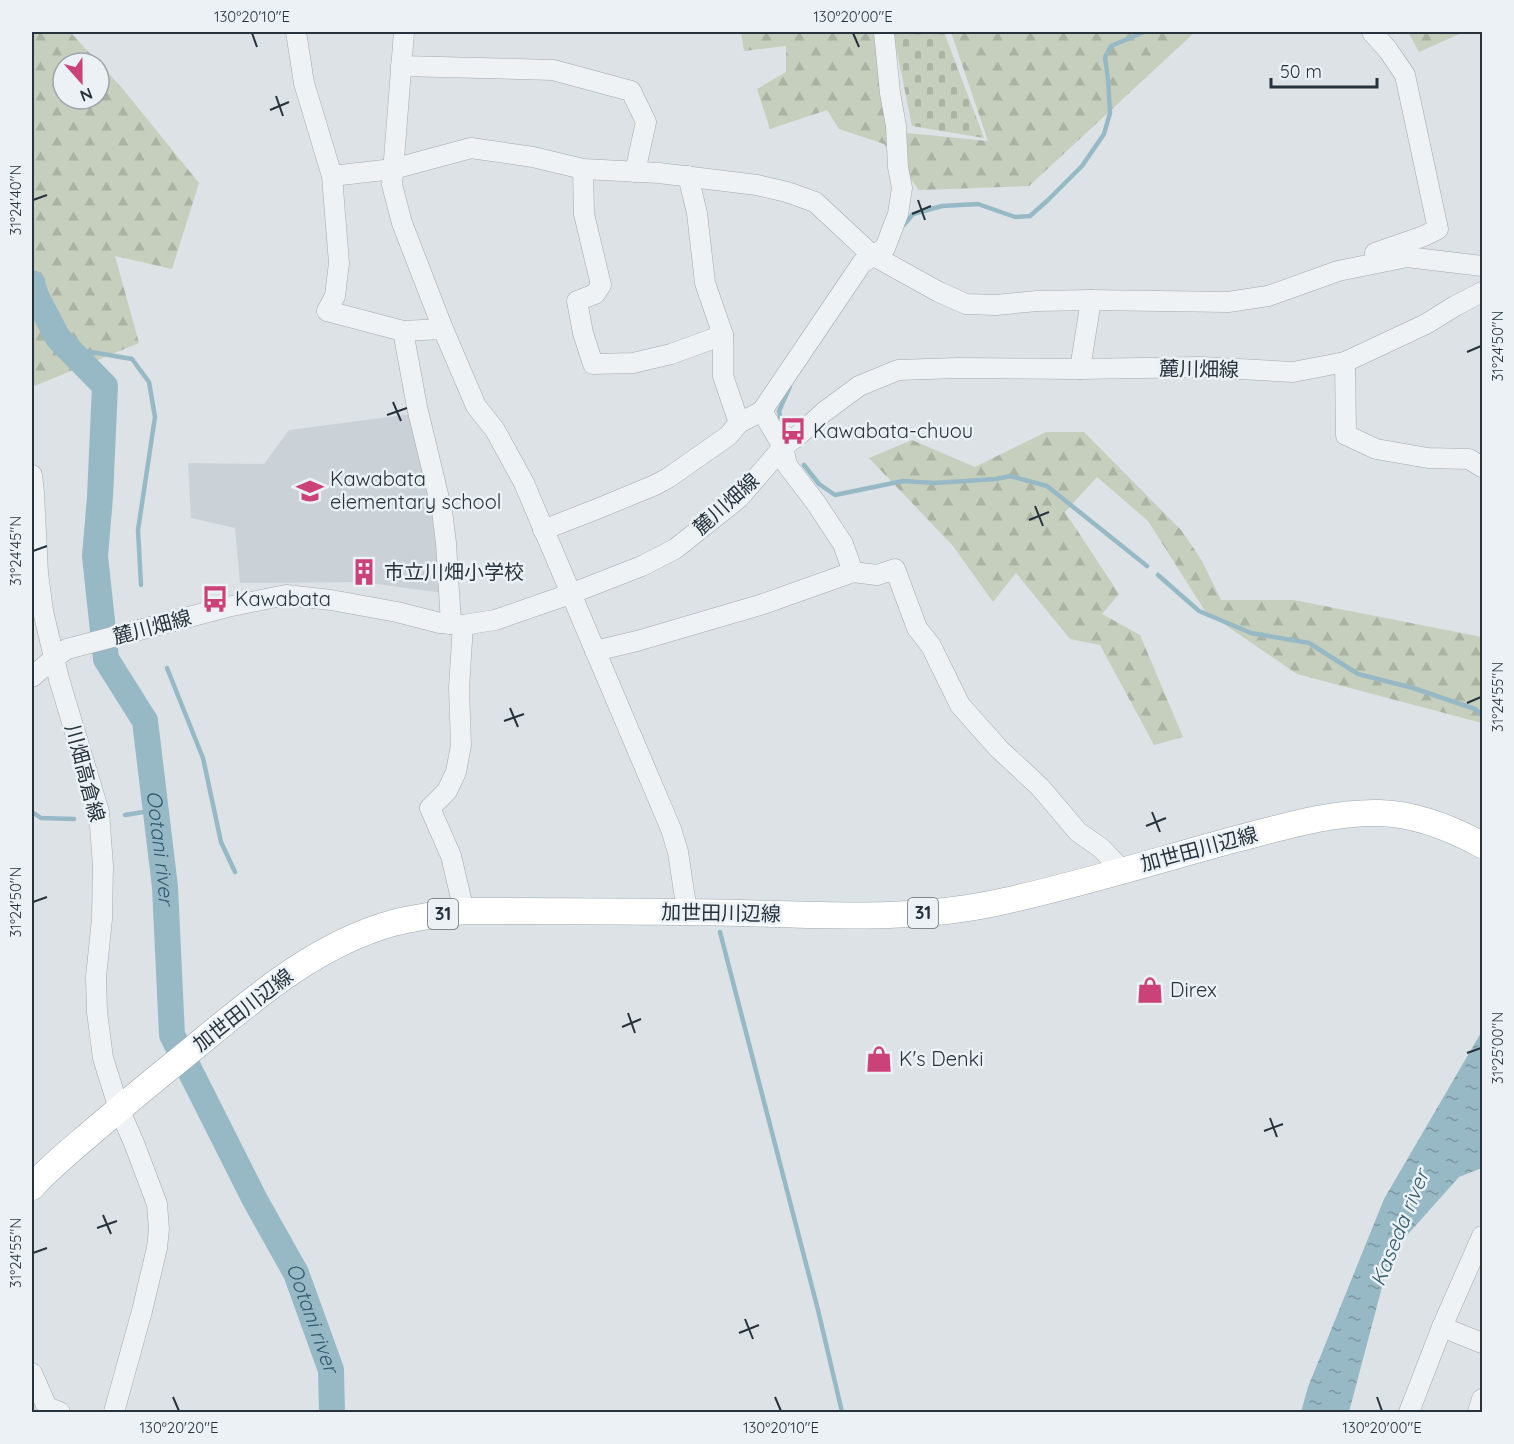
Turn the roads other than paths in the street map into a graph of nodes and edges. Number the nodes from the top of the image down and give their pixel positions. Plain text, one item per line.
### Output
1 (296, 32) edge
2 (404, 32) edge
3 (884, 32) edge
4 (1372, 32) edge
5 (401, 66) junction
6 (583, 169) junction
7 (393, 170) junction
8 (634, 172) junction
9 (332, 176) junction
10 (688, 176) junction
11 (872, 255) junction
12 (1482, 266) edge
13 (1338, 271) junction
14 (1482, 292) edge
15 (1091, 300) junction
16 (443, 329) junction
17 (403, 331) junction
18 (723, 335) junction
19 (1345, 362) junction
20 (1080, 369) junction
21 (762, 411) junction
22 (739, 423) junction
23 (783, 447) junction
24 (1482, 466) edge
25 (32, 475) edge
26 (543, 530) junction
27 (854, 572) junction
28 (570, 594) junction
29 (457, 625) junction
30 (595, 651) junction
31 (61, 654) junction
32 (32, 677) edge
33 (1482, 846) edge
34 (1122, 870) junction
35 (464, 911) junction
36 (687, 912) junction
37 (127, 1103) junction
38 (32, 1187) edge
39 (1482, 1236) edge
40 (1442, 1328) junction
41 (1482, 1343) edge
42 (32, 1373) edge
43 (1482, 1399) edge
44 (60, 1413) edge
45 (114, 1413) edge
46 (1408, 1413) edge
47 (1478, 1413) edge

1 - 9 street
2 - 5 street
3 - 11 street
4 - 13 street
5 - 7 street
5 - 8 street
6 - 7 street
6 - 8 street
6 - 18 street
7 - 9 street
7 - 16 street
8 - 10 street
9 - 17 street
10 - 11 street
10 - 18 street
11 - 15 street
11 - 21 street
12 - 13 street
13 - 15 street
14 - 19 street, 麓川畑線
15 - 20 street
16 - 17 street
16 - 26 street
17 - 29 street
18 - 22 street
19 - 20 street, 麓川畑線
19 - 24 street
20 - 23 street, 麓川畑線
21 - 22 street
21 - 23 street
22 - 26 street
23 - 27 street
23 - 28 street, 麓川畑線
25 - 31 street, 川畑高倉線
26 - 28 street
27 - 30 street
27 - 34 street
28 - 29 street, 麓川畑線
28 - 30 street
29 - 31 street, 麓川畑線
29 - 35 street
30 - 36 street
31 - 32 street
31 - 37 street, 川畑高倉線
33 - 34 main road, 加世田川辺線 / 31
34 - 36 main road, 加世田川辺線 / 31
35 - 36 main road, 加世田川辺線 / 31
35 - 37 main road, 加世田川辺線 / 31
37 - 38 main road, 加世田川辺線 / 31
37 - 45 street, 川畑高倉線
39 - 40 street
40 - 41 street
40 - 46 street
42 - 44 street
43 - 47 street

